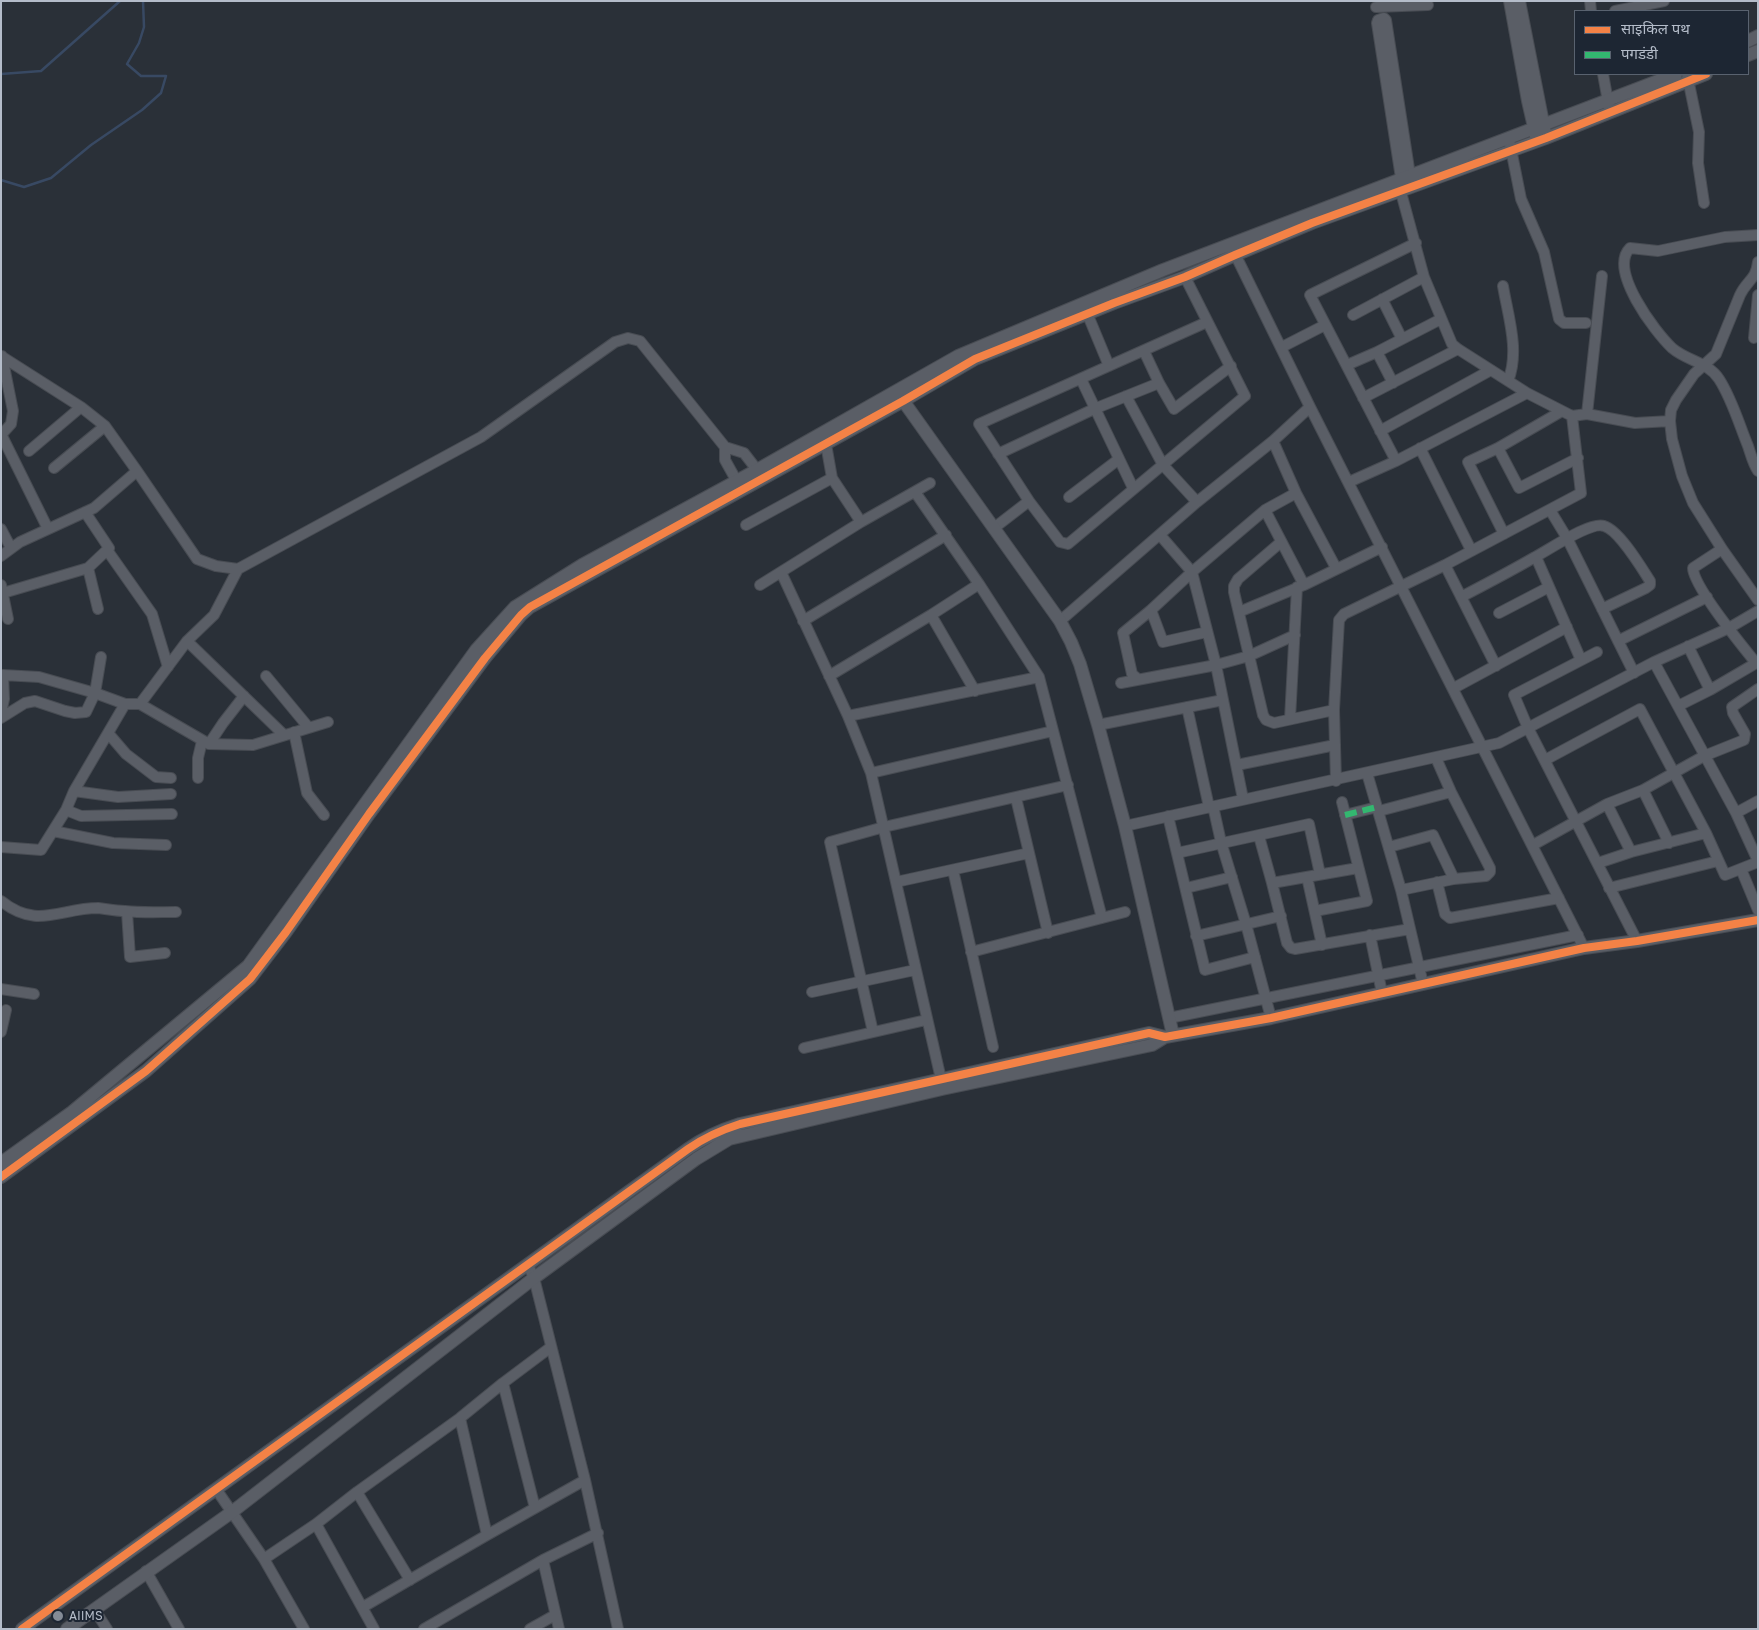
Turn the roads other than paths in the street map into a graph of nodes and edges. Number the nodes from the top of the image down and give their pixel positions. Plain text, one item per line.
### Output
1 (1510, 1) edge
2 (1519, 1) edge
3 (1664, 1) edge
4 (1652, 3) edge
5 (1375, 4) edge
6 (1428, 5) dead end
7 (1620, 10) edge
8 (1603, 75) edge
9 (1674, 75) edge
10 (1688, 77) edge
11 (1609, 107) junction
12 (1540, 133) junction
13 (1510, 144) junction
14 (1402, 181) junction
15 (1704, 203) dead end
16 (1758, 235) edge
17 (1416, 243) junction
18 (1232, 249) junction
19 (1758, 262) edge
20 (1602, 276) dead end
21 (1185, 277) junction
22 (1424, 277) junction
23 (1753, 284) edge
24 (1502, 286) dead end
25 (1758, 295) edge
26 (1382, 299) junction
27 (1087, 313) junction
28 (1353, 315) dead end
29 (1441, 319) junction
30 (1207, 322) junction
31 (1586, 323) dead end
32 (1325, 325) junction
33 (1754, 338) dead end
34 (1402, 339) junction
35 (1282, 347) junction
36 (1458, 349) junction
37 (1144, 351) junction
38 (1377, 352) junction
39 (2, 356) edge
40 (1704, 365) junction
41 (1109, 366) junction
42 (1231, 366) junction
43 (1347, 366) junction
44 (1491, 370) junction
45 (1081, 379) junction
46 (1508, 381) junction
47 (1393, 382) junction
48 (1158, 383) junction
49 (1527, 393) junction
50 (900, 396) junction
51 (1126, 396) junction
52 (1363, 398) junction
53 (6, 400) edge
54 (81, 407) junction
55 (1310, 407) junction
56 (1094, 409) junction
57 (1567, 414) junction
58 (1587, 414) junction
59 (1670, 421) junction
60 (105, 426) junction
61 (1380, 431) junction
62 (2, 434) edge
63 (1273, 441) junction
64 (826, 444) junction
65 (725, 447) junction
66 (1420, 448) junction
67 (1498, 448) junction
68 (29, 451) dead end
69 (998, 454) junction
70 (1578, 458) junction
71 (1119, 459) junction
72 (1396, 461) junction
73 (1162, 465) junction
74 (54, 468) dead end
75 (138, 471) junction
76 (1758, 471) edge
77 (760, 474) junction
78 (832, 478) junction
79 (1349, 482) junction
80 (930, 483) dead end
81 (739, 486) junction
82 (1133, 488) junction
83 (915, 492) junction
84 (1296, 493) junction
85 (1069, 497) dead end
86 (1029, 501) junction
87 (1197, 502) junction
88 (1265, 510) junction
89 (1550, 510) junction
90 (85, 512) junction
91 (861, 522) junction
92 (746, 525) dead end
93 (994, 528) junction
94 (1, 529) edge
95 (48, 529) junction
96 (1504, 534) junction
97 (946, 535) junction
98 (1160, 535) junction
99 (1567, 538) junction
100 (1282, 542) junction
101 (1382, 547) junction
102 (11, 548) junction
103 (1722, 549) junction
104 (106, 550) junction
105 (1471, 550) junction
106 (1, 556) edge
107 (1536, 557) junction
108 (1445, 565) junction
109 (88, 568) junction
110 (1336, 568) junction
111 (238, 569) junction
112 (781, 572) junction
113 (1192, 572) junction
114 (979, 584) junction
115 (760, 585) dead end
116 (1300, 586) junction
117 (1401, 586) junction
118 (1549, 587) junction
119 (2, 589) edge
120 (1461, 597) junction
121 (1707, 597) junction
122 (1758, 600) edge
123 (98, 609) dead end
124 (1602, 609) junction
125 (1151, 610) junction
126 (1758, 611) edge
127 (1239, 612) junction
128 (1499, 613) dead end
129 (931, 615) junction
130 (8, 619) dead end
131 (803, 621) junction
132 (1060, 621) junction
133 (1567, 627) junction
134 (1729, 628) junction
135 (1207, 632) junction
136 (1295, 635) junction
137 (187, 641) junction
138 (1618, 641) junction
139 (1688, 646) junction
140 (1597, 652) dead end
141 (1249, 656) junction
142 (101, 657) dead end
143 (1581, 660) junction
144 (1654, 662) junction
145 (1757, 663) edge
146 (1216, 665) junction
147 (1496, 666) junction
148 (168, 667) junction
149 (1634, 672) junction
150 (266, 676) dead end
151 (829, 676) junction
152 (1038, 677) junction
153 (1138, 679) junction
154 (1121, 683) dead end
155 (1454, 688) junction
156 (1710, 690) junction
157 (1758, 690) edge
158 (974, 691) junction
159 (95, 693) junction
160 (244, 696) junction
161 (1223, 700) junction
162 (125, 704) junction
163 (140, 704) junction
164 (1678, 706) junction
165 (1186, 707) junction
166 (1334, 710) junction
167 (1, 713) edge
168 (848, 716) junction
169 (1, 718) edge
170 (1290, 719) junction
171 (328, 722) dead end
172 (1098, 724) junction
173 (308, 728) junction
174 (1528, 728) junction
175 (1053, 731) junction
176 (108, 733) junction
177 (289, 734) junction
178 (206, 742) junction
179 (1335, 745) junction
180 (1483, 748) junction
181 (1704, 756) junction
182 (1436, 758) junction
183 (1545, 760) junction
184 (1236, 765) junction
185 (871, 773) junction
186 (1367, 773) junction
187 (1675, 774) junction
188 (171, 778) dead end
189 (198, 778) dead end
190 (1336, 781) junction
191 (1068, 785) junction
192 (1643, 790) junction
193 (74, 791) junction
194 (1450, 792) junction
195 (171, 794) dead end
196 (1016, 798) junction
197 (1243, 799) junction
198 (1758, 801) edge
199 (1342, 802) dead end
200 (1608, 804) junction
201 (1211, 807) junction
202 (1378, 809) junction
203 (66, 810) junction
204 (1736, 813) junction
205 (172, 814) dead end
206 (324, 815) dead end
207 (1345, 815) junction
208 (1168, 816) junction
209 (1575, 821) junction
210 (1125, 826) junction
211 (884, 827) junction
212 (52, 832) junction
213 (1706, 833) junction
214 (1259, 836) junction
215 (1221, 842) junction
216 (1669, 844) junction
217 (166, 845) dead end
218 (1532, 845) junction
219 (1, 847) edge
220 (1389, 847) junction
221 (1630, 852) junction
222 (1029, 853) junction
223 (1177, 853) junction
224 (1718, 861) junction
225 (1758, 861) edge
226 (1598, 863) junction
227 (1358, 868) junction
228 (1741, 869) junction
229 (953, 870) junction
230 (1320, 874) junction
231 (1232, 877) junction
232 (1307, 877) junction
233 (1454, 879) junction
234 (896, 882) junction
235 (1437, 882) junction
236 (1272, 883) junction
237 (1186, 888) junction
238 (1609, 888) junction
239 (1401, 890) junction
240 (1558, 898) junction
241 (1, 901) edge
242 (1315, 910) junction
243 (1758, 910) edge
244 (127, 912) junction
245 (176, 912) dead end
246 (1125, 912) dead end
247 (1281, 916) junction
248 (1102, 918) junction
249 (1758, 920) edge
250 (1246, 924) junction
251 (1410, 929) junction
252 (1048, 933) junction
253 (1370, 935) junction
254 (1578, 935) junction
255 (1196, 936) junction
256 (1637, 941) junction
257 (1322, 946) junction
258 (1584, 948) junction
259 (971, 952) junction
260 (166, 953) dead end
261 (1255, 957) junction
262 (1419, 967) junction
263 (915, 970) junction
264 (1378, 975) junction
265 (860, 982) junction
266 (1422, 984) junction
267 (1, 989) edge
268 (812, 992) dead end
269 (1382, 993) junction
270 (34, 994) dead end
271 (1266, 999) junction
272 (6, 1010) dead end
273 (1168, 1018) junction
274 (1271, 1018) junction
275 (926, 1020) junction
276 (1, 1032) edge
277 (873, 1032) junction
278 (1169, 1036) junction
279 (992, 1047) dead end
280 (804, 1048) dead end
281 (940, 1079) junction
282 (1, 1164) edge
283 (1, 1177) edge
284 (528, 1265) junction
285 (534, 1278) junction
286 (551, 1347) junction
287 (503, 1383) junction
288 (460, 1418) junction
289 (585, 1480) junction
290 (216, 1489) junction
291 (357, 1492) junction
292 (535, 1508) junction
293 (232, 1512) junction
294 (316, 1524) junction
295 (598, 1533) junction
296 (487, 1535) junction
297 (264, 1559) junction
298 (544, 1560) junction
299 (146, 1571) junction
300 (410, 1580) junction
301 (363, 1608) junction
302 (94, 1609) junction
303 (555, 1615) junction
304 (22, 1629) edge
305 (67, 1629) edge
306 (107, 1629) edge
307 (179, 1629) edge
308 (304, 1629) edge
309 (374, 1629) edge
310 (424, 1629) edge
311 (530, 1629) edge
312 (559, 1629) edge
313 (618, 1629) edge

1 - 12 street
2 - 12 street
3 - 4 street
4 - 7 street
5 - 6 street
5 - 14 street
8 - 11 street
9 - 11 street
10 - 11 street
10 - 15 street
11 - 12 street
12 - 13 street
13 - 14 street
13 - 31 street
14 - 17 street
14 - 18 street
16 - 40 street
17 - 22 street
17 - 32 street
18 - 21 street
18 - 35 street
18 - 50 street
19 - 23 street
20 - 58 street
21 - 27 street
21 - 30 street
22 - 26 street
22 - 29 street
23 - 40 street
24 - 46 street
25 - 33 street
26 - 28 street
26 - 34 street
27 - 41 street
27 - 50 street
29 - 34 street
29 - 36 street
30 - 37 street
30 - 42 street
32 - 35 street
32 - 43 street
34 - 38 street
35 - 55 street
36 - 44 street
36 - 47 street
37 - 41 street
37 - 48 street
38 - 43 street
38 - 47 street
39 - 53 street
39 - 54 street
40 - 59 street
40 - 76 street
41 - 45 street
42 - 48 street
42 - 73 street
43 - 52 street
44 - 46 street
44 - 61 street
45 - 56 street
45 - 69 street
46 - 49 street
47 - 52 street
48 - 51 street
49 - 57 street
49 - 66 street
50 - 64 street
50 - 77 street
50 - 93 street
51 - 56 street
51 - 73 street
52 - 61 street
53 - 62 street
54 - 60 street
54 - 68 street
55 - 63 street
55 - 79 street
56 - 69 street
56 - 71 street
57 - 58 street
57 - 67 street
57 - 70 street
58 - 59 street
59 - 103 street
60 - 74 street
60 - 75 street
61 - 72 street
62 - 95 street
63 - 84 street
63 - 87 street
64 - 77 street
64 - 78 street
65 - 77 street
65 - 81 street
65 - 111 street
66 - 72 street
66 - 105 street
67 - 70 street
67 - 96 street
69 - 86 street
70 - 89 street
71 - 82 street
71 - 85 street
72 - 79 street
73 - 82 street
73 - 87 street
75 - 90 street
75 - 111 street
77 - 81 street
78 - 91 street
78 - 92 street
79 - 101 street
80 - 83 street
81 - 282 street
81 - 283 street
82 - 86 street
83 - 91 street
83 - 97 street
84 - 88 street
84 - 110 street
86 - 93 street
87 - 98 street
88 - 100 street
88 - 113 street
89 - 96 street
89 - 99 street
90 - 95 street
90 - 104 street
91 - 112 street
93 - 132 street
94 - 102 street
95 - 102 street
96 - 105 street
97 - 114 street
97 - 131 street
98 - 113 street
98 - 132 street
99 - 107 street
99 - 124 street
99 - 124 street
100 - 116 street
100 - 127 street
101 - 110 street
101 - 117 street
102 - 106 street
103 - 121 street
103 - 122 street
104 - 109 street
104 - 148 street
105 - 108 street
107 - 118 street
107 - 120 street
108 - 117 street
108 - 120 street
109 - 119 street
109 - 123 street
110 - 116 street
111 - 137 street
112 - 115 street
112 - 131 street
113 - 125 street
113 - 135 street
114 - 129 street
114 - 152 street
116 - 127 street
116 - 136 street
117 - 155 street
117 - 166 street
118 - 128 street
118 - 133 street
119 - 130 street
120 - 147 street
121 - 134 street
121 - 138 street
124 - 138 street
125 - 135 street
125 - 153 street
126 - 134 street
127 - 141 street
129 - 151 street
129 - 158 street
131 - 151 street
132 - 172 street
133 - 143 street
133 - 147 street
134 - 139 street
134 - 145 street
135 - 146 street
136 - 141 street
136 - 170 street
137 - 148 street
137 - 160 street
138 - 149 street
139 - 144 street
139 - 156 street
140 - 143 street
141 - 146 street
141 - 170 street
142 - 159 street
143 - 174 street
144 - 149 street
144 - 164 street
145 - 156 street
146 - 153 street
146 - 161 street
147 - 155 street
148 - 163 street
149 - 174 street
150 - 173 street
151 - 168 street
152 - 158 street
152 - 175 street
153 - 154 street
155 - 180 street
156 - 164 street
157 - 181 street
158 - 168 street
159 - 162 street
159 - 167 street
159 - 169 street
160 - 177 street
160 - 178 street
161 - 165 street
161 - 184 street
162 - 163 street
162 - 176 street
163 - 178 street
164 - 181 street
165 - 172 street
165 - 201 street
166 - 170 street
166 - 179 street
168 - 185 street
171 - 173 street
172 - 210 street
173 - 177 street
174 - 180 street
174 - 183 street
175 - 185 street
175 - 191 street
176 - 188 street
176 - 193 street
177 - 178 street
177 - 206 street
178 - 189 street
179 - 184 street
179 - 190 street
180 - 182 street
180 - 218 street
181 - 187 street
181 - 204 street
182 - 186 street
182 - 194 street
183 - 187 street
183 - 209 street
184 - 197 street
185 - 211 street
186 - 190 street
186 - 202 street
187 - 192 street
187 - 213 street
190 - 197 street
191 - 196 street
191 - 248 street
192 - 200 street
192 - 216 street
193 - 195 street
193 - 203 street
194 - 202 street
194 - 233 street
196 - 211 street
196 - 222 street
197 - 201 street
198 - 204 street
199 - 207 street
200 - 209 street
200 - 221 street
201 - 208 street
201 - 215 street
202 - 207 street
202 - 220 street
203 - 205 street
203 - 212 street
204 - 225 street
207 - 227 street
208 - 210 street
208 - 223 street
209 - 218 street
209 - 226 street
210 - 273 street
211 - 234 street
211 - 265 street
212 - 217 street
212 - 219 street
213 - 216 street
213 - 224 street
214 - 215 street
214 - 230 street
214 - 236 street
215 - 223 street
215 - 231 street
216 - 221 street
218 - 240 street
220 - 233 street
220 - 239 street
221 - 226 street
222 - 229 street
222 - 252 street
223 - 237 street
224 - 228 street
224 - 238 street
225 - 228 street
226 - 238 street
227 - 230 street
227 - 242 street
228 - 243 street
229 - 234 street
229 - 259 street
230 - 232 street
231 - 237 street
231 - 250 street
232 - 236 street
232 - 242 street
233 - 235 street
234 - 263 street
235 - 239 street
235 - 240 street
236 - 247 street
237 - 255 street
238 - 256 street
239 - 251 street
240 - 254 street
241 - 244 street
242 - 257 street
244 - 245 street
244 - 260 street
246 - 248 street
247 - 250 street
247 - 257 street
248 - 252 street
249 - 256 street
250 - 255 street
250 - 261 street
251 - 253 street
251 - 262 street
252 - 259 street
253 - 257 street
253 - 264 street
254 - 258 street
254 - 262 street
255 - 261 street
256 - 258 street
258 - 266 street
259 - 279 street
261 - 271 street
262 - 264 street
262 - 266 street
263 - 265 street
263 - 275 street
264 - 269 street
264 - 271 street
265 - 268 street
265 - 277 street
266 - 269 street
267 - 270 street
269 - 274 street
271 - 273 street
271 - 274 street
272 - 276 street
273 - 278 street
274 - 278 street
275 - 277 street
275 - 281 street
277 - 280 street
278 - 281 street
278 - 285 street
281 - 284 street
284 - 285 street
284 - 290 street
285 - 286 street
285 - 293 street
286 - 287 street
286 - 289 street
287 - 288 street
287 - 292 street
288 - 291 street
288 - 296 street
289 - 292 street
289 - 295 street
290 - 293 street
290 - 304 street
291 - 294 street
291 - 300 street
292 - 296 street
293 - 297 street
293 - 299 street
294 - 297 street
294 - 301 street
295 - 298 street
295 - 313 street
296 - 300 street
297 - 308 street
298 - 303 street
298 - 310 street
299 - 302 street
299 - 307 street
300 - 301 street
301 - 309 street
302 - 305 street
302 - 306 street
303 - 311 street
303 - 312 street

